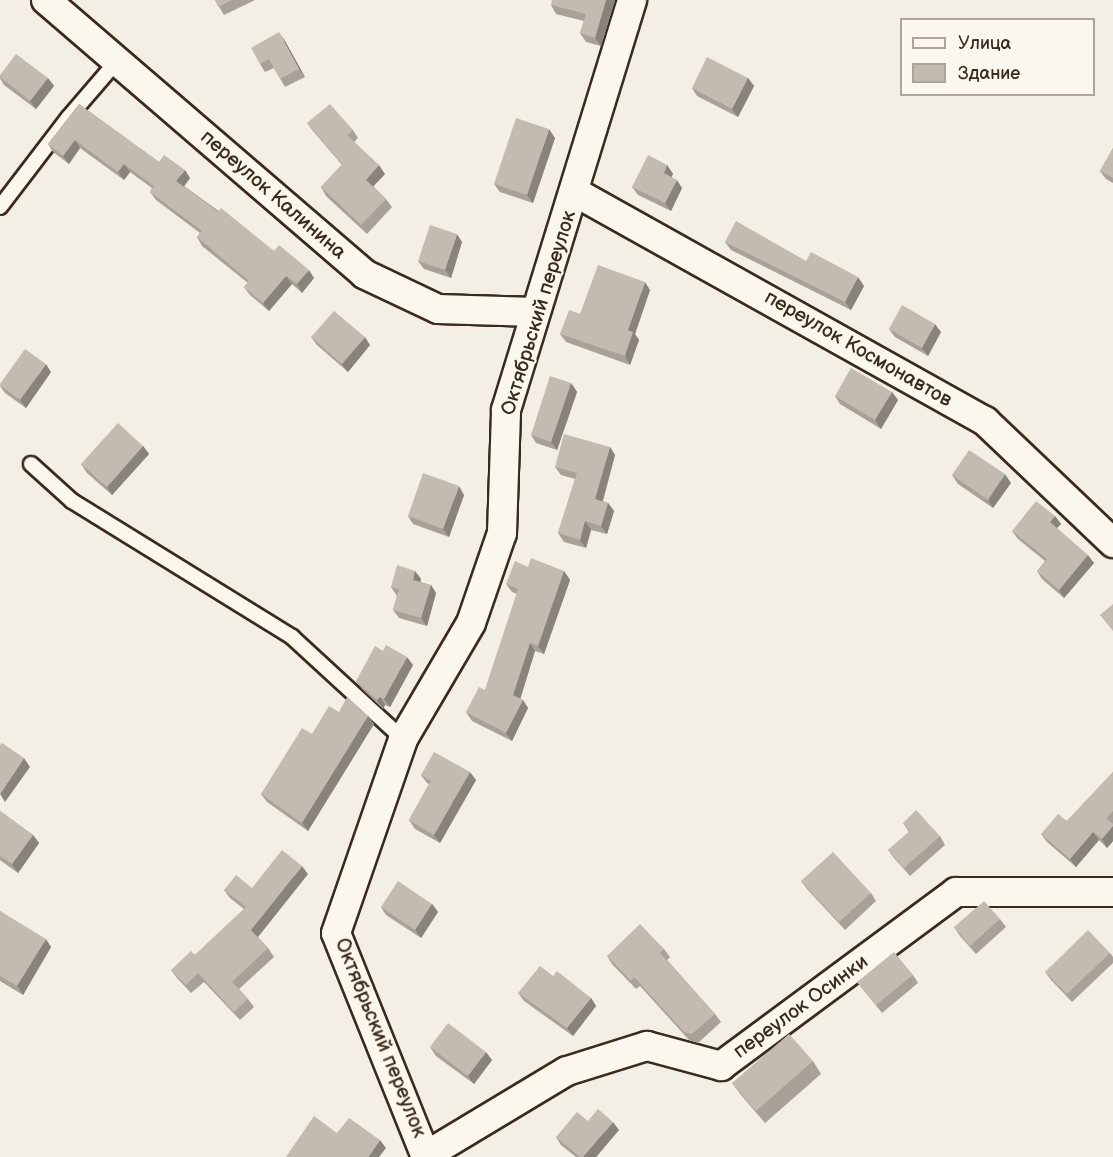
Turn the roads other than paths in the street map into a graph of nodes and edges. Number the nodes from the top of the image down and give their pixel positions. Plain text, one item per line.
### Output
1 (46, 0) edge
2 (632, 0) edge
3 (117, 61) junction
4 (575, 192) junction
5 (0, 207) edge
6 (535, 312) junction
7 (32, 464) dead end
8 (1113, 543) edge
9 (403, 739) junction
10 (1113, 892) edge
11 (427, 1156) edge

1 - 3 street, переулок Калинина
2 - 4 street, Октябрьский переулок
3 - 5 lane
3 - 6 street, переулок Калинина
4 - 6 street, Октябрьский переулок
4 - 8 street, переулок Космонавтов
6 - 9 street, Октябрьский переулок
7 - 9 lane
9 - 11 street, Октябрьский переулок
10 - 11 street, переулок Осинки

